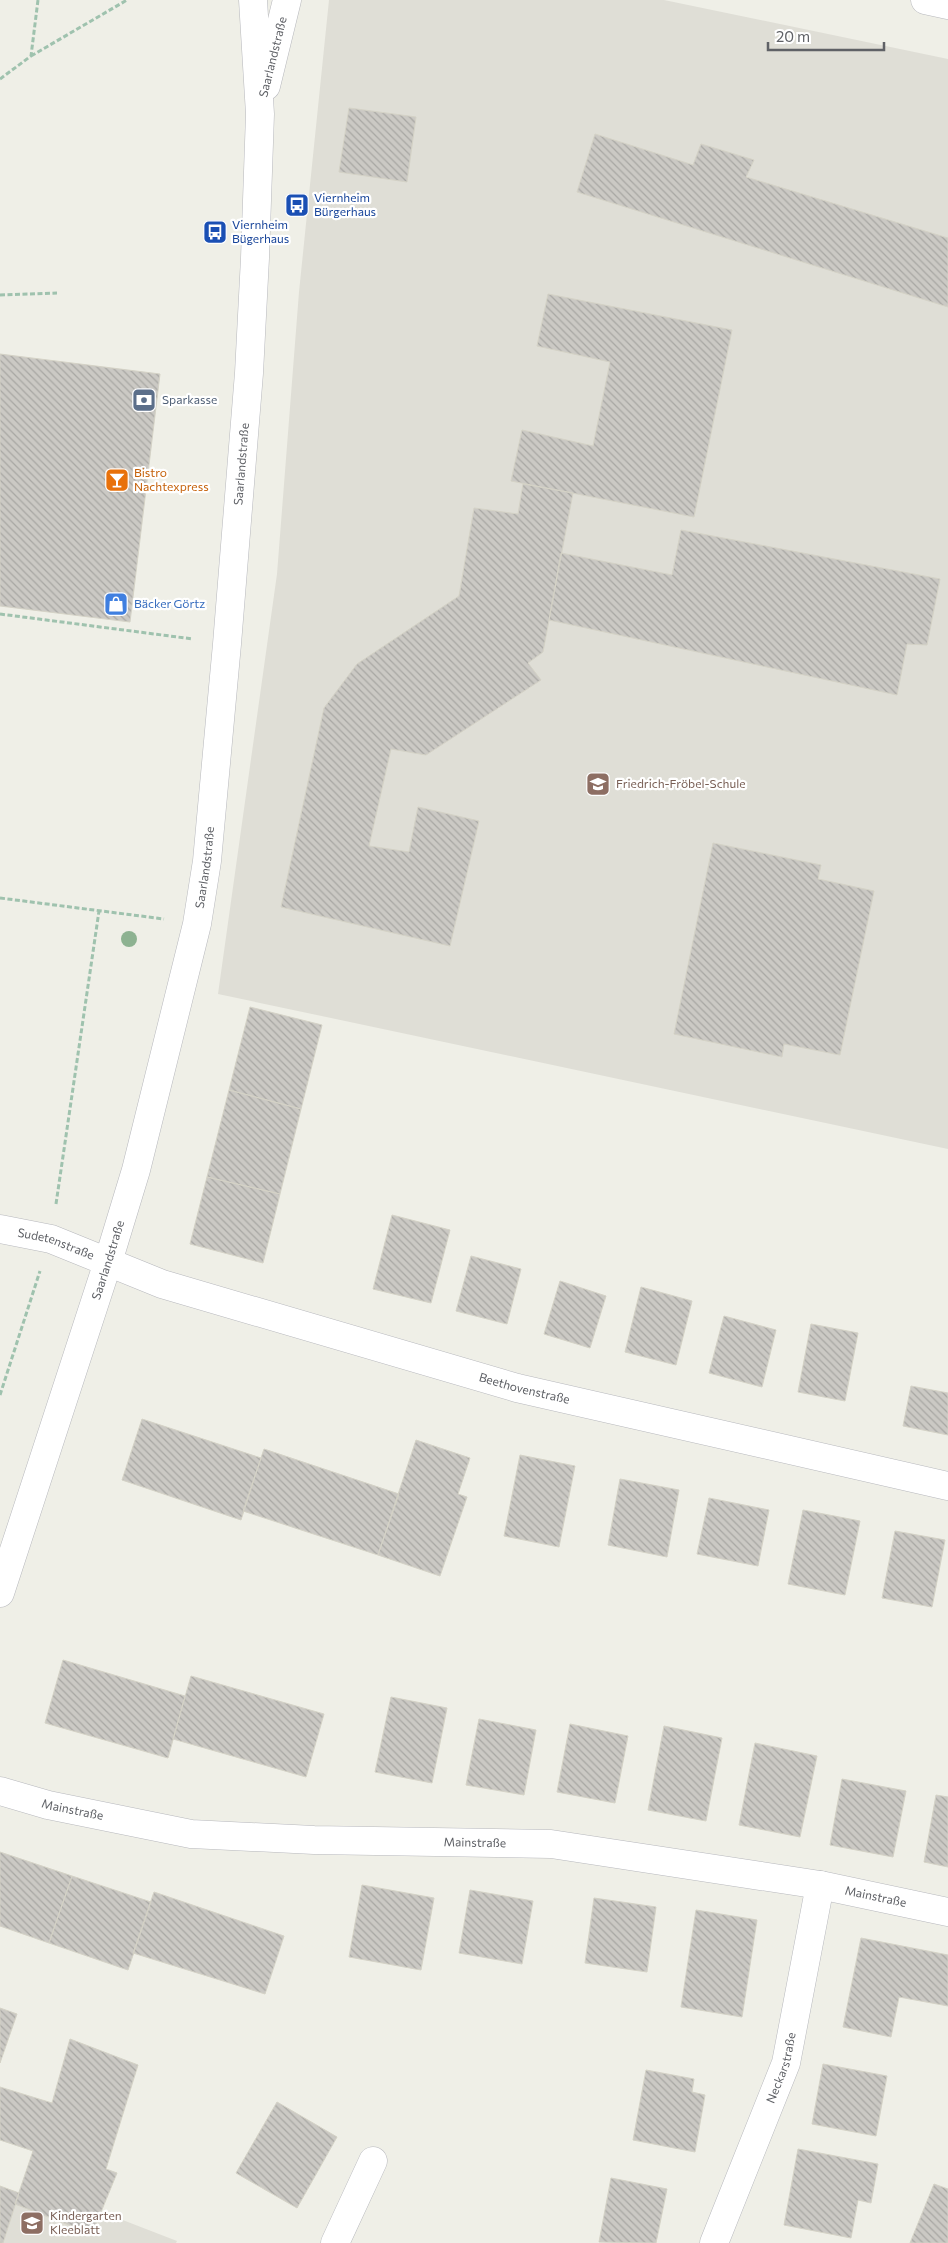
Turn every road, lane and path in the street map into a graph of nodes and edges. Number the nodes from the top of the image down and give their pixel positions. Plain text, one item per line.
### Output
1 (38, 0) edge
2 (127, 0) edge
3 (252, 0) edge
4 (287, 0) edge
5 (925, 0) edge
6 (948, 5) edge
7 (30, 56) junction
8 (0, 79) edge
9 (260, 114) junction
10 (57, 293) dead end
11 (0, 295) edge
12 (0, 614) edge
13 (227, 644) junction
14 (0, 898) edge
15 (99, 911) junction
16 (196, 924) junction
17 (0, 1229) edge
18 (51, 1239) junction
19 (108, 1262) junction
20 (0, 1395) edge
21 (948, 1486) edge
22 (0, 1593) edge
23 (0, 1791) edge
24 (820, 1885) junction
25 (948, 1912) edge
26 (372, 2161) dead end
27 (335, 2243) edge
28 (714, 2243) edge

1 - 7 path
2 - 7 path
3 - 9 street, Saarlandstraße
4 - 9 street, Saarlandstraße
5 - 6 street
7 - 8 path
9 - 13 street, Saarlandstraße
10 - 11 path
12 - 13 path
13 - 16 street, Saarlandstraße
14 - 15 path
15 - 16 path
15 - 18 path
16 - 19 street, Saarlandstraße
17 - 18 street, Sudetenstraße
18 - 19 street, Sudetenstraße
18 - 20 path
19 - 21 street, Beethovenstraße
19 - 22 street, Saarlandstraße
23 - 24 street, Mainstraße
24 - 25 street, Mainstraße
24 - 28 street, Neckarstraße
26 - 27 street

